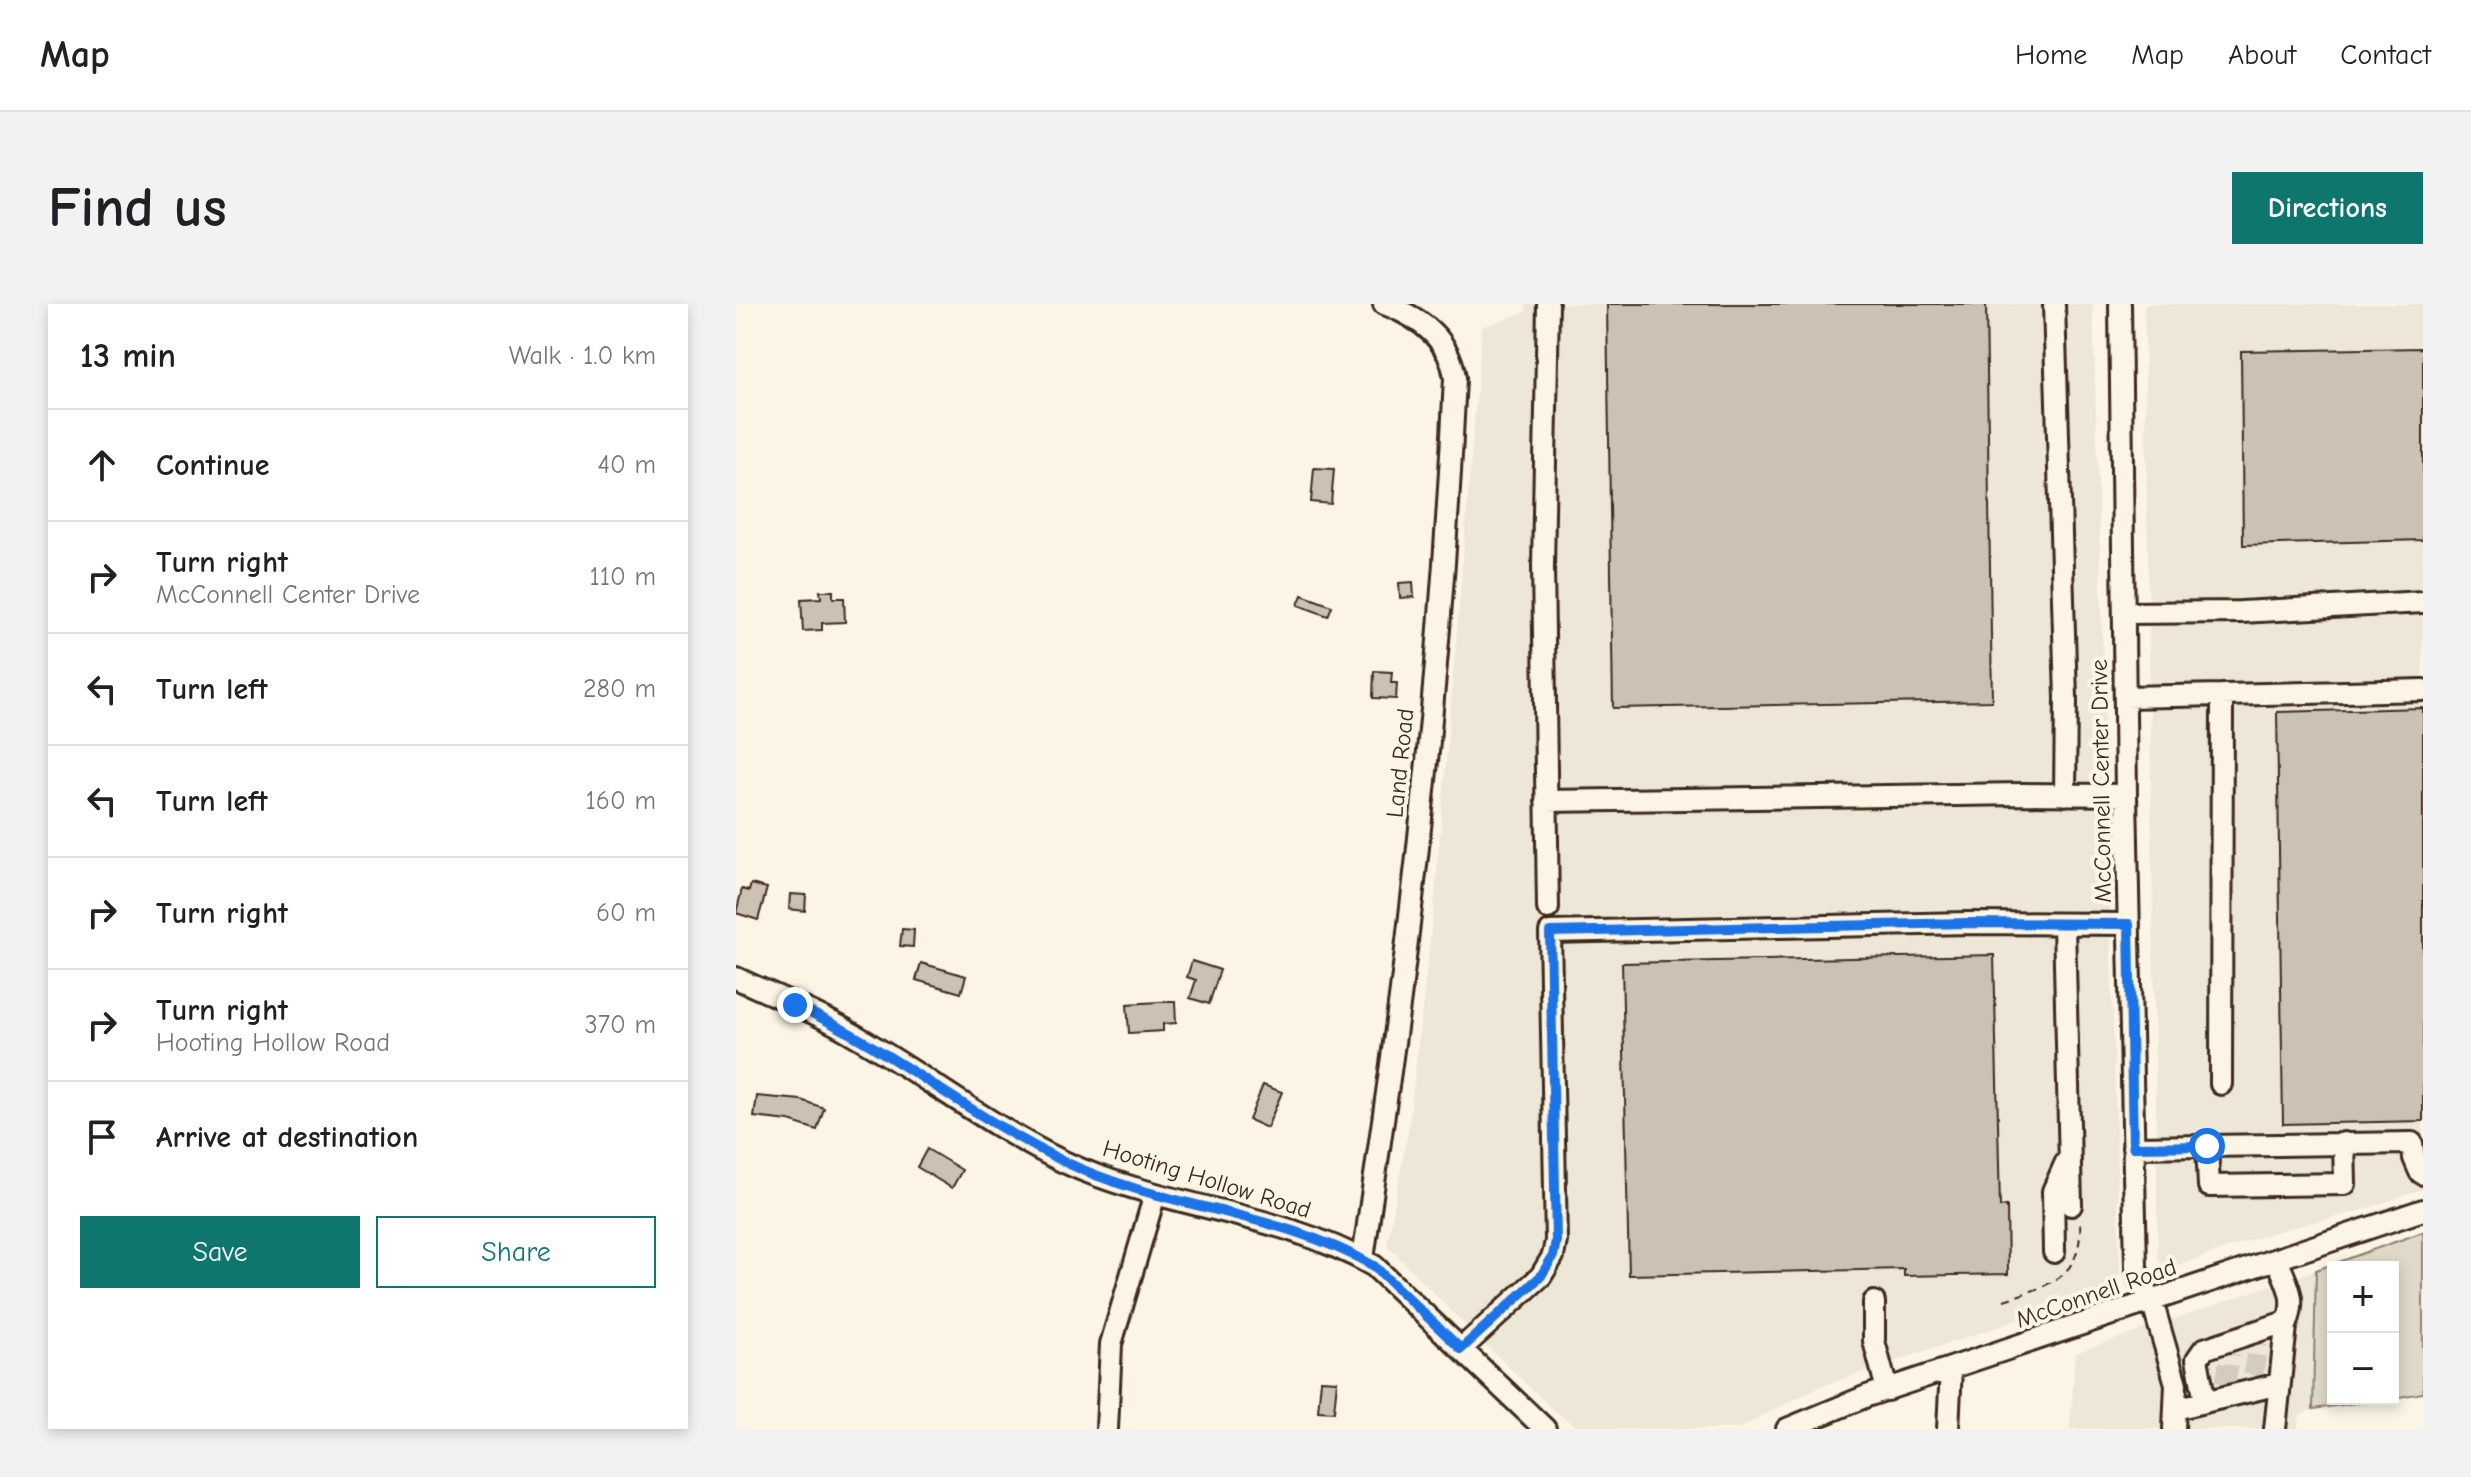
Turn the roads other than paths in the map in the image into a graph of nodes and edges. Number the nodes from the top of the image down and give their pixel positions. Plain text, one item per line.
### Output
1 (1384, 304) edge
2 (1548, 304) edge
3 (2054, 304) edge
4 (2120, 304) edge
5 (2423, 602) edge
6 (2124, 613) junction
7 (2423, 690) edge
8 (2222, 695) junction
9 (2125, 697) junction
10 (2065, 795) junction
11 (2126, 795) junction
12 (1546, 801) junction
13 (1548, 908) dead end
14 (2064, 924) junction
15 (2129, 924) junction
16 (736, 978) edge
17 (2221, 1084) dead end
18 (2344, 1143) junction
19 (2418, 1143) edge
20 (2207, 1146) junction
21 (2133, 1147) junction
22 (2070, 1154) junction
23 (2423, 1174) edge
24 (1155, 1194) junction
25 (2071, 1205) dead end
26 (2423, 1210) edge
27 (2054, 1252) dead end
28 (1363, 1259) junction
29 (2277, 1259) junction
30 (2152, 1301) junction
31 (1874, 1302) dead end
32 (2288, 1321) junction
33 (1461, 1349) junction
34 (1951, 1368) junction
35 (2279, 1384) junction
36 (1887, 1390) junction
37 (2218, 1395) junction
38 (2276, 1420) edge
39 (2174, 1424) edge
40 (1107, 1429) edge
41 (1545, 1429) edge
42 (1787, 1429) edge
43 (1948, 1429) edge
44 (2262, 1429) edge

1 - 28 street, Land Road
2 - 12 street
3 - 10 street
4 - 6 street, McConnell Center Drive
5 - 6 street
6 - 9 street, McConnell Center Drive
7 - 8 street
8 - 9 street
8 - 17 street
9 - 11 street, McConnell Center Drive
10 - 11 street
10 - 12 street
11 - 15 street, McConnell Center Drive
12 - 13 street
14 - 15 street
14 - 22 street
14 - 33 street
15 - 21 street, McConnell Center Drive
16 - 24 street, Hooting Hollow Road
18 - 19 street
18 - 20 street
18 - 20 street
19 - 23 street
20 - 21 street
21 - 30 street, McConnell Center Drive
22 - 25 street
22 - 27 street
24 - 28 street, Hooting Hollow Road
24 - 40 street
26 - 29 street, McConnell Road
28 - 33 street, Hooting Hollow Road
29 - 30 street, McConnell Road
29 - 32 street
30 - 34 street, McConnell Road
30 - 39 street, McConnell Center Drive
31 - 36 street
32 - 35 street
32 - 37 street
33 - 41 street, Hooting Hollow Road
34 - 36 street, McConnell Road
34 - 43 street
35 - 37 street
35 - 38 street
36 - 42 street, McConnell Road
37 - 39 street
38 - 44 street

